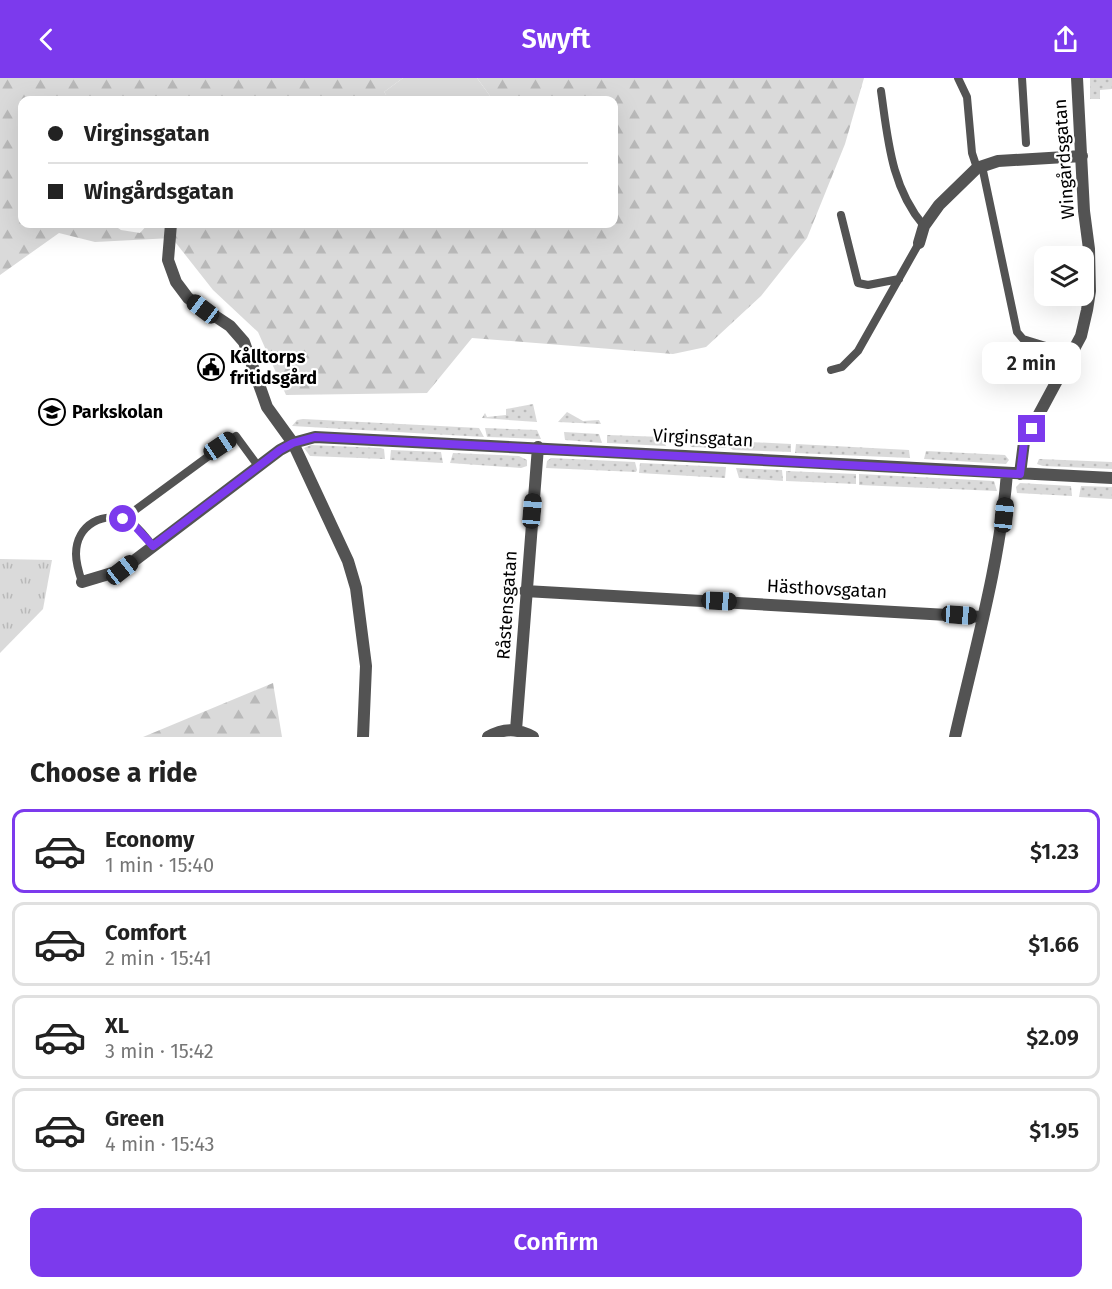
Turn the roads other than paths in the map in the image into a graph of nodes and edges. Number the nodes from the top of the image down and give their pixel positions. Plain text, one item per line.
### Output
1 (958, 78) edge
2 (1022, 78) edge
3 (1077, 78) edge
4 (881, 91) dead end
5 (1026, 143) dead end
6 (1082, 156) junction
7 (979, 167) junction
8 (841, 215) dead end
9 (924, 226) junction
10 (171, 228) edge
11 (919, 243) joint
12 (899, 279) junction
13 (1072, 354) junction
14 (831, 370) dead end
15 (293, 443) junction
16 (538, 447) junction
17 (258, 466) junction
18 (1013, 473) junction
19 (1112, 478) edge
20 (123, 519) junction
21 (153, 546) junction
22 (82, 582) joint
23 (525, 591) junction
24 (983, 617) junction
25 (516, 730) junction
26 (363, 737) edge
27 (488, 737) edge
28 (533, 737) edge
29 (955, 737) edge

1 - 7 lane
2 - 5 lane
3 - 6 street, Wingårdsgatan
4 - 9 lane
6 - 7 street
6 - 13 street, Wingårdsgatan
7 - 9 street
7 - 13 lane
8 - 12 lane
9 - 11 street
10 - 15 street
11 - 12 lane
12 - 14 lane
13 - 18 street, Wingårdsgatan
15 - 16 street, Virginsgatan
15 - 17 street, Virginsgatan
15 - 26 street
16 - 18 street, Virginsgatan
16 - 23 street, Råstensgatan
17 - 20 lane
17 - 21 street, Virginsgatan
18 - 19 street, Virginsgatan
18 - 24 street, Wingårdsgatan
20 - 21 lane
20 - 22 lane, Virginsgatan
21 - 22 street, Virginsgatan
23 - 24 street, Hästhovsgatan
23 - 25 street, Råstensgatan
24 - 29 street, Wingårdsgatan
25 - 27 street
25 - 28 street

